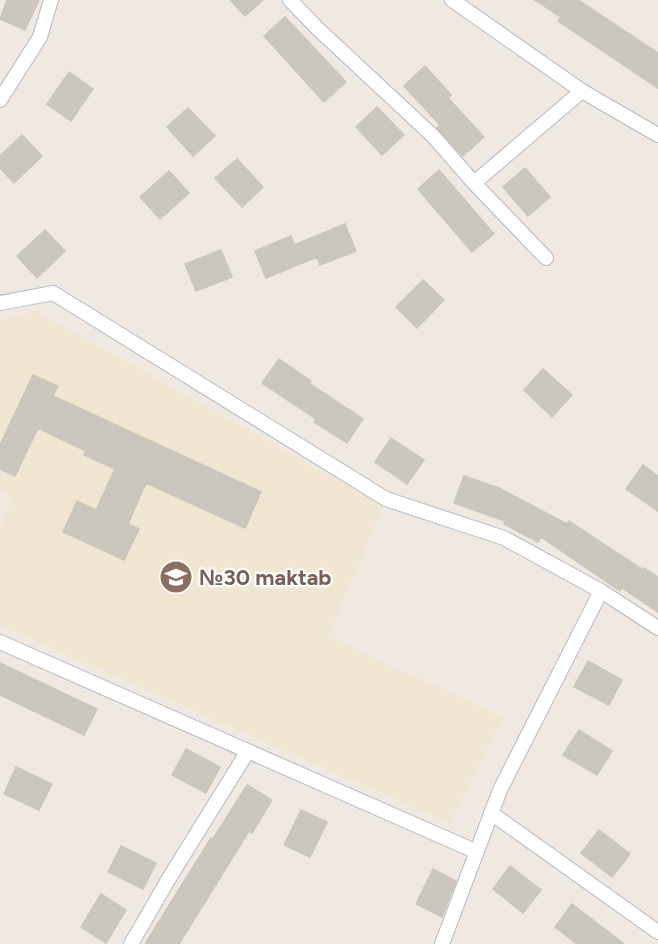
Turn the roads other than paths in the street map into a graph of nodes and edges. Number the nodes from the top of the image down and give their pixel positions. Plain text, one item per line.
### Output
1 (51, 0) edge
2 (290, 0) edge
3 (452, 0) edge
4 (582, 91) junction
5 (0, 100) edge
6 (658, 135) edge
7 (474, 183) junction
8 (546, 258) dead end
9 (0, 303) edge
10 (601, 591) junction
11 (658, 628) edge
12 (0, 642) edge
13 (248, 751) junction
14 (491, 813) junction
15 (477, 852) junction
16 (658, 932) edge
17 (131, 944) edge
18 (442, 944) edge

1 - 5 street
2 - 7 street
3 - 4 street
4 - 6 street
4 - 7 street
7 - 8 street
9 - 10 street
10 - 11 street
10 - 14 street
12 - 13 street
13 - 15 street
13 - 17 street
14 - 15 street
14 - 16 street
15 - 18 street

